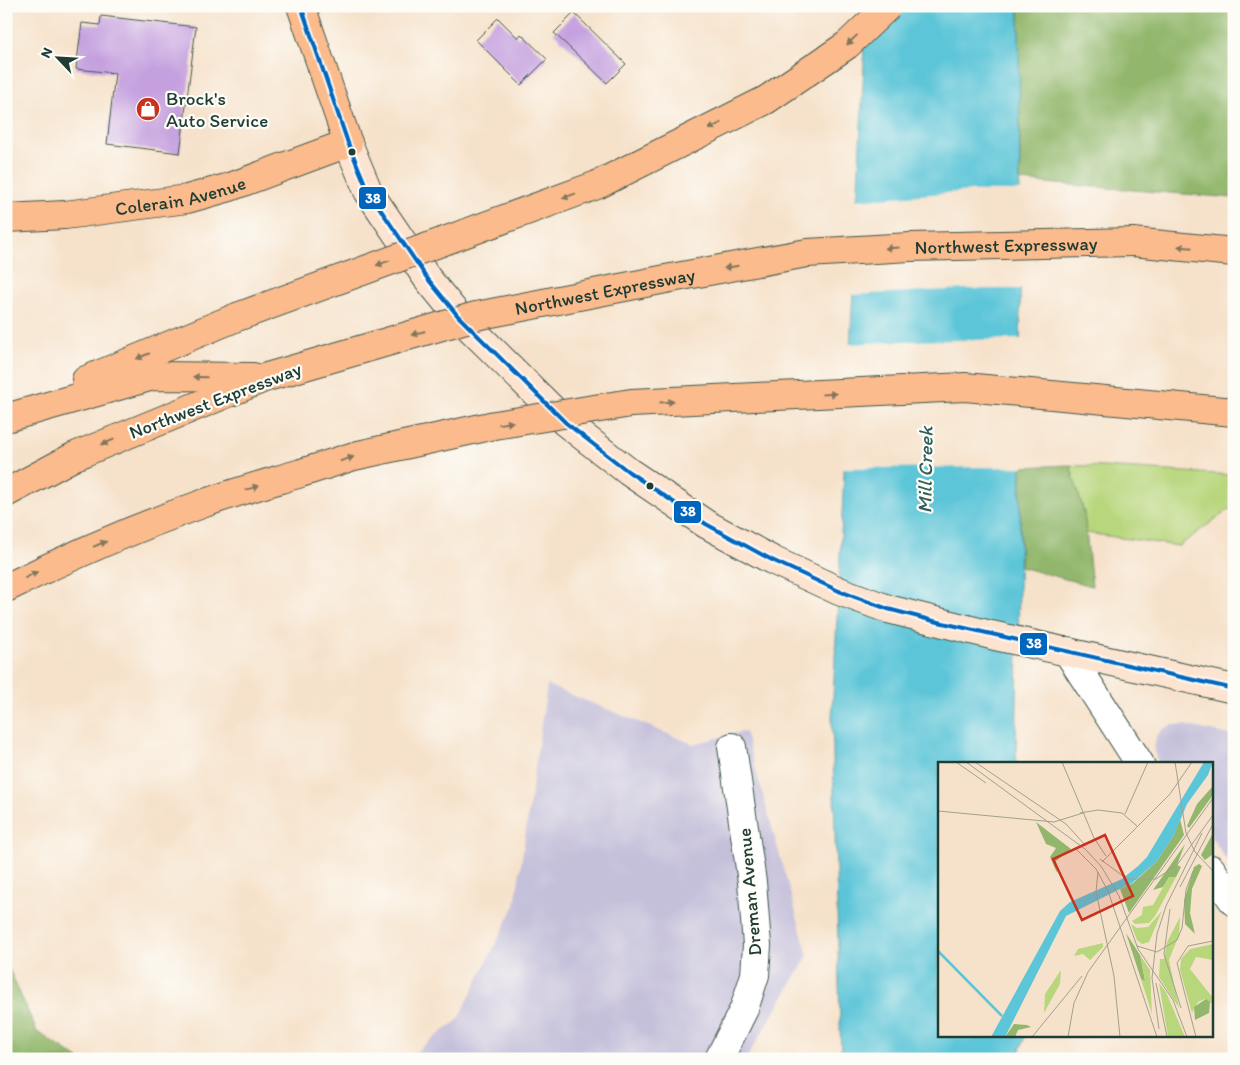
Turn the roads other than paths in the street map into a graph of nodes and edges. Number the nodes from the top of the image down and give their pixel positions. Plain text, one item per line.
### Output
1 (301, 6) edge
2 (888, 6) edge
3 (348, 143) junction
4 (6, 218) edge
5 (1234, 252) edge
6 (267, 377) junction
7 (1234, 412) edge
8 (6, 414) edge
9 (6, 418) edge
10 (6, 493) edge
11 (6, 588) edge
12 (1067, 652) junction
13 (1234, 689) edge
14 (732, 747) dead end
15 (1139, 762) edge
16 (1212, 870) edge
17 (1234, 902) edge
18 (719, 1059) edge

1 - 3 main road
2 -> 8 main road, bridge
3 - 4 main road, Colerain Avenue
3 - 12 main road
5 -> 6 main road, Northwest Expressway, bridge
6 -> 9 main road
6 -> 10 main road, Northwest Expressway
11 -> 7 main road, bridge
12 - 13 main road
12 - 15 street
14 - 18 street, Dreman Avenue
16 - 17 street

